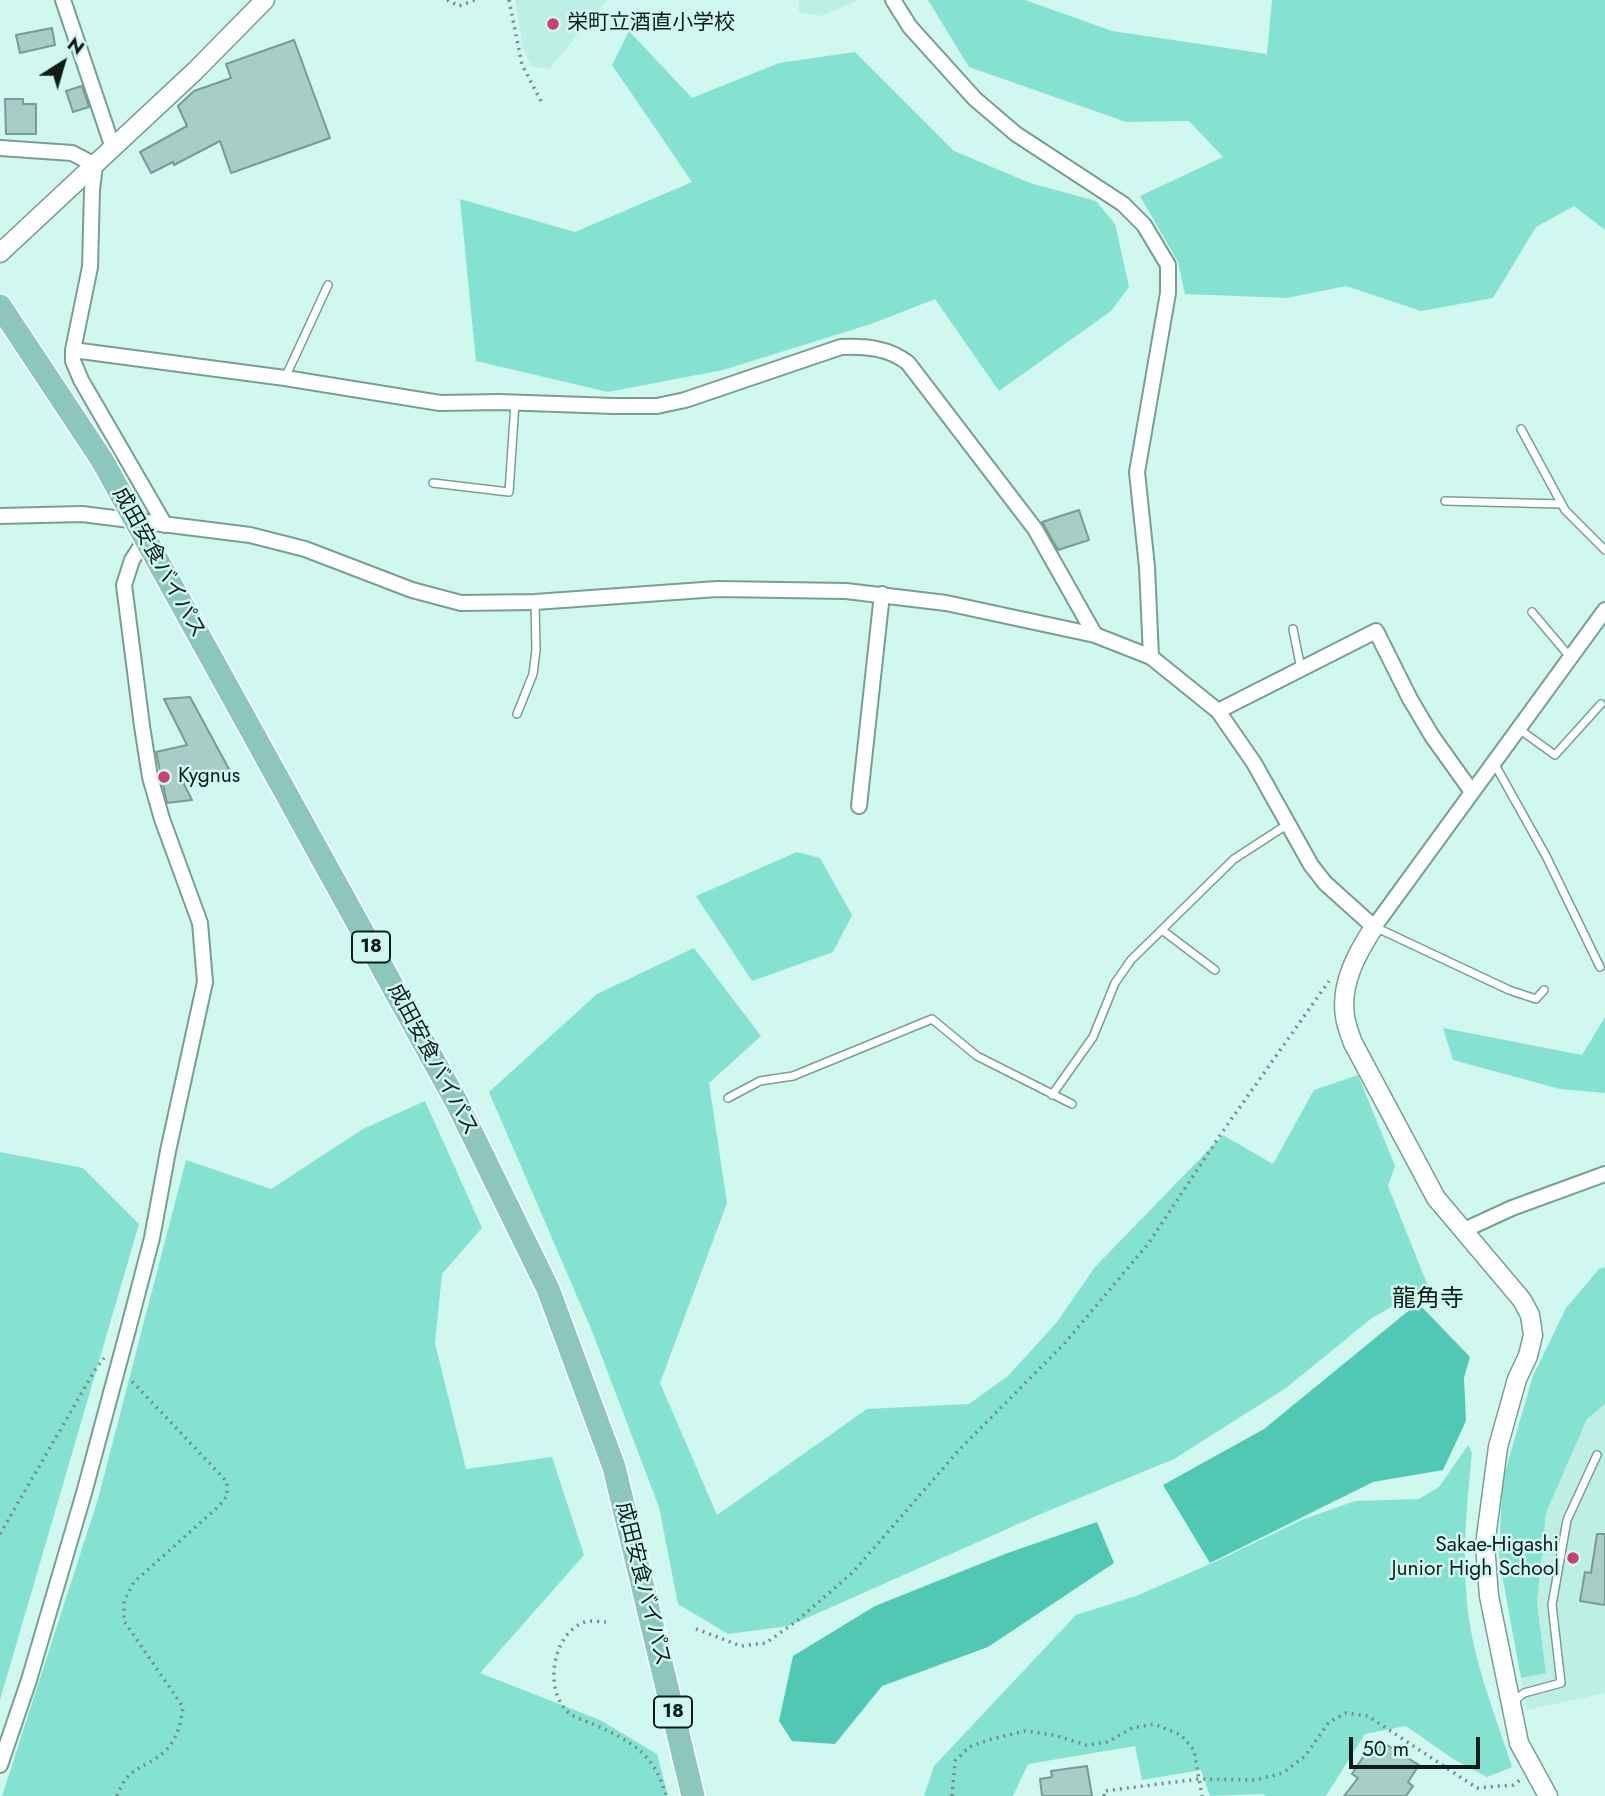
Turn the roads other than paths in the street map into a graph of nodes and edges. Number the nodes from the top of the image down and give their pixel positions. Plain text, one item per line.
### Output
1 (63, 0) edge
2 (265, 0) edge
3 (893, 0) edge
4 (0, 148) edge
5 (113, 148) junction
6 (95, 165) junction
7 (0, 253) edge
8 (328, 285) dead end
9 (0, 306) edge
10 (73, 350) junction
11 (285, 377) junction
12 (515, 403) junction
13 (1521, 429) dead end
14 (433, 483) dead end
15 (1445, 500) dead end
16 (1561, 504) junction
17 (0, 516) edge
18 (165, 525) junction
19 (140, 531) junction
20 (1605, 550) edge
21 (882, 594) junction
22 (535, 602) junction
23 (1605, 610) edge
24 (1532, 612) dead end
25 (1293, 629) dead end
26 (1096, 635) junction
27 (1151, 657) junction
28 (1570, 658) junction
29 (1301, 669) junction
30 (1601, 704) dead end
31 (1218, 711) junction
32 (517, 714) dead end
33 (1518, 729) junction
34 (1493, 763) junction
35 (1472, 792) junction
36 (859, 806) dead end
37 (1288, 824) junction
38 (1374, 926) junction
39 (1162, 930) junction
40 (1600, 967) dead end
41 (1215, 970) dead end
42 (1544, 990) dead end
43 (1052, 1095) junction
44 (728, 1098) dead end
45 (1073, 1104) dead end
46 (1605, 1174) edge
47 (1462, 1231) junction
48 (1597, 1455) dead end
49 (1510, 1703) junction
50 (0, 1765) edge
51 (693, 1796) edge
52 (1548, 1796) edge

1 - 5 street
2 - 5 street
3 - 27 street
4 - 6 street
5 - 6 street
6 - 7 street
6 - 10 street
8 - 11 lane
9 - 19 main road, 成田安食バイパス / 18
10 - 11 street
10 - 18 street
11 - 12 street
12 - 14 lane
12 - 26 street
13 - 16 lane
15 - 16 lane
16 - 20 lane
17 - 19 street
18 - 19 street
18 - 22 street
19 - 50 street
19 - 51 main road, 成田安食バイパス / 18
21 - 22 street
21 - 26 street
21 - 36 street
22 - 32 lane
23 - 28 street
24 - 28 lane
25 - 29 lane
26 - 27 street
27 - 31 street
28 - 33 street
29 - 31 street
29 - 35 street
30 - 33 lane
31 - 37 street
33 - 34 street
34 - 35 street
34 - 40 lane
35 - 38 street
37 - 38 street
37 - 39 lane
38 - 42 lane
38 - 47 street
39 - 41 lane
39 - 43 lane
43 - 44 lane
43 - 45 lane
46 - 47 street
47 - 49 street
48 - 49 lane
49 - 52 street

